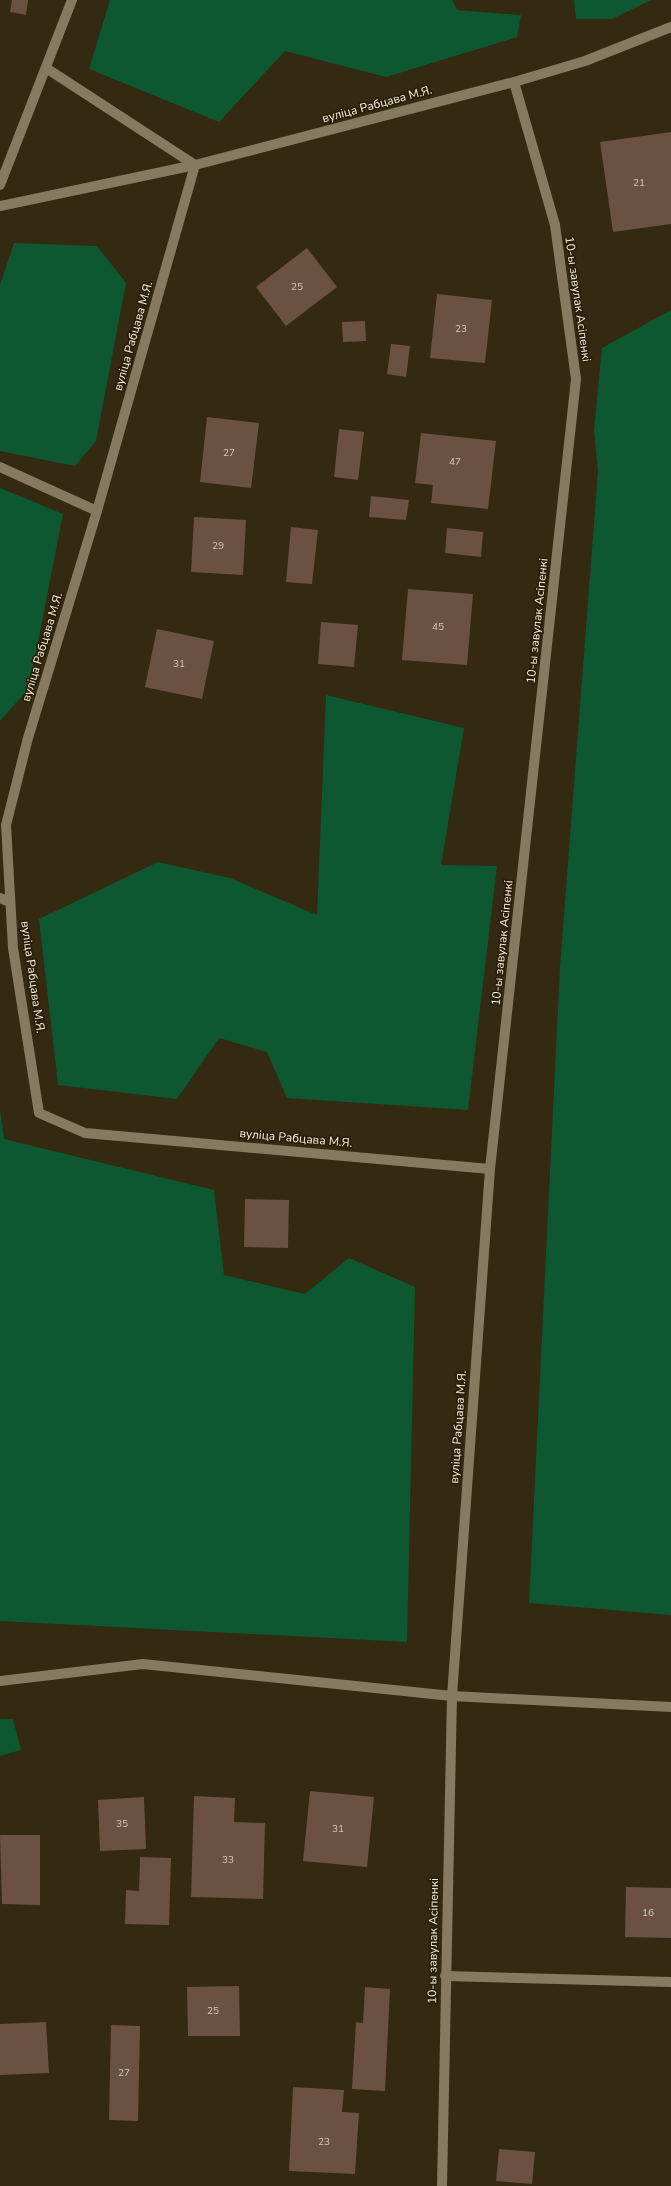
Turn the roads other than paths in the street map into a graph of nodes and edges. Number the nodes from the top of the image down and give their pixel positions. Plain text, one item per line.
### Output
1 (72, 0) edge
2 (671, 27) edge
3 (46, 68) junction
4 (514, 82) junction
5 (195, 165) junction
6 (0, 185) edge
7 (0, 206) edge
8 (0, 467) edge
9 (97, 511) junction
10 (0, 898) edge
11 (10, 902) junction
12 (490, 1169) junction
13 (0, 1681) edge
14 (452, 1696) junction
15 (671, 1707) edge
16 (445, 1976) junction
17 (671, 1982) edge
18 (442, 2186) edge

1 - 3 street
2 - 4 street, вуліца Рабцава М.Я.
3 - 5 street
3 - 6 street
4 - 5 street, вуліца Рабцава М.Я.
4 - 12 street, 10-ы завулак Асіпенкі
5 - 7 street
5 - 9 street, вуліца Рабцава М.Я.
8 - 9 street
9 - 11 street, вуліца Рабцава М.Я.
10 - 11 street
11 - 12 street, вуліца Рабцава М.Я.
12 - 14 street, вуліца Рабцава М.Я.
13 - 14 street
14 - 15 street
14 - 16 street, 10-ы завулак Асіпенкі
16 - 17 street
16 - 18 street, 10-ы завулак Асіпенкі

